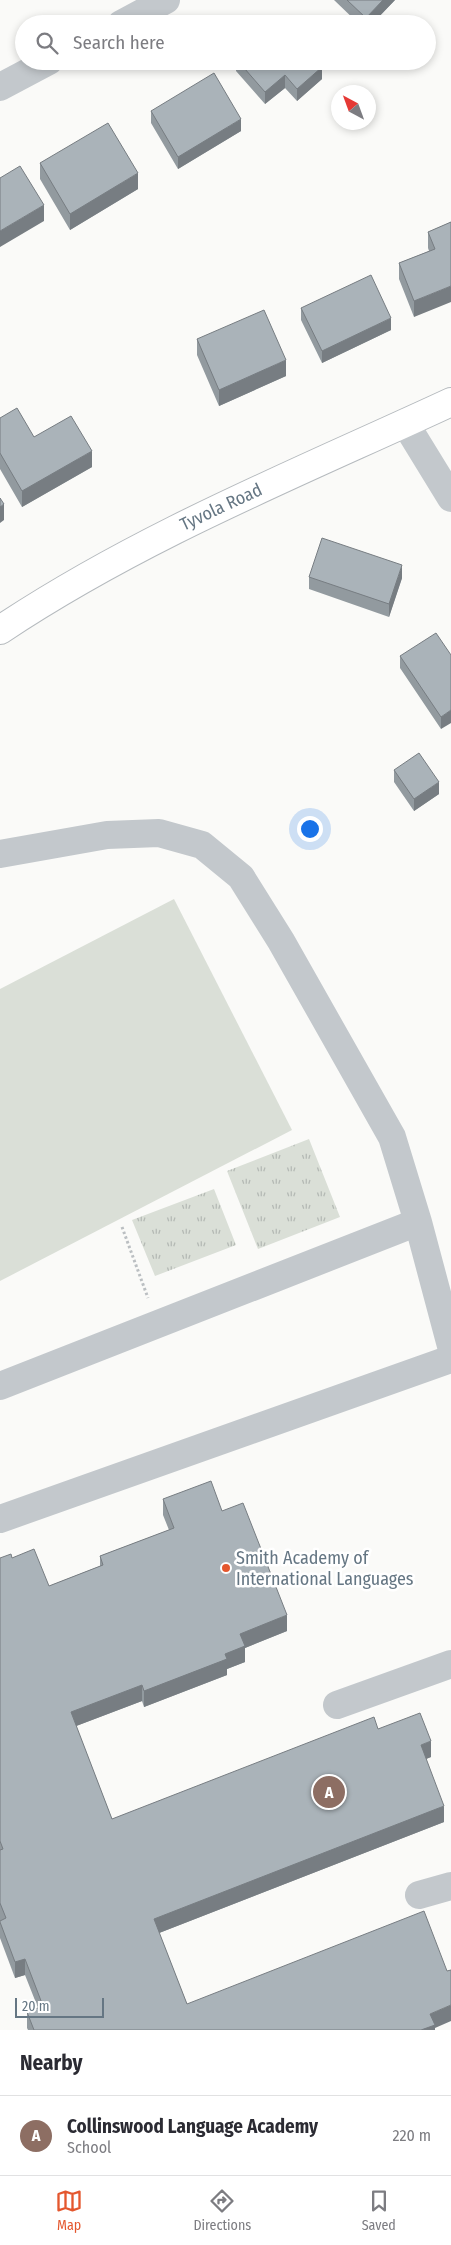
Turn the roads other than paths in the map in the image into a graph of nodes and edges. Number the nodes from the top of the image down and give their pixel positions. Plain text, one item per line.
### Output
1 (166, 0) edge
2 (138, 15) edge
3 (32, 70) edge
4 (0, 87) edge
5 (451, 402) edge
6 (405, 423) junction
7 (451, 498) edge
8 (0, 630) edge
9 (0, 854) edge
10 (418, 1222) junction
11 (451, 1346) edge
12 (451, 1359) edge
13 (0, 1386) edge
14 (0, 1519) edge
15 (451, 1664) edge
16 (337, 1705) dead end
17 (451, 1886) edge
18 (419, 1895) dead end

1 - 2 street
3 - 4 street
5 - 6 main road, Tyvola Road
6 - 7 street
6 - 8 main road, Tyvola Road
9 - 10 street
10 - 11 street
10 - 13 street
12 - 14 street
15 - 16 street
17 - 18 street

